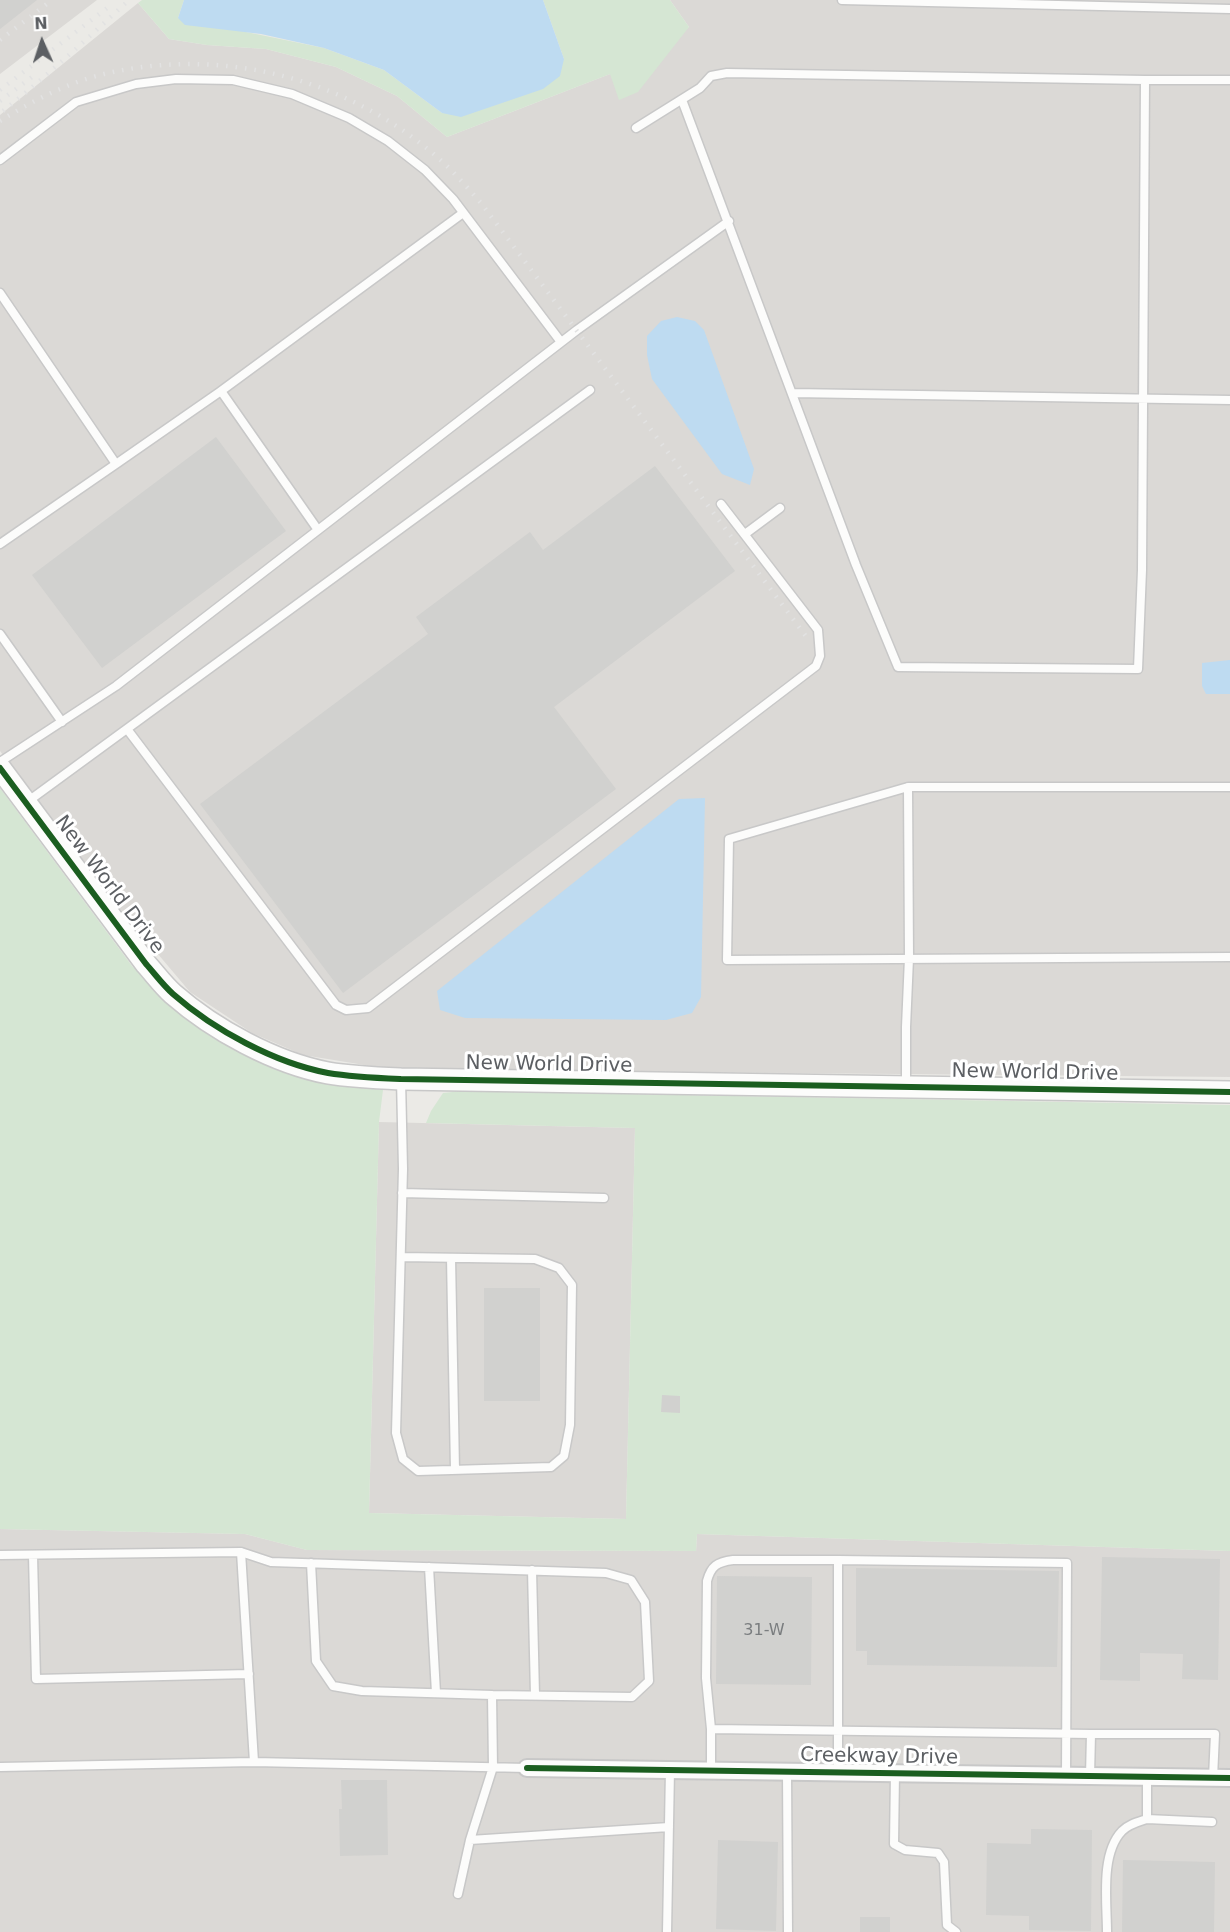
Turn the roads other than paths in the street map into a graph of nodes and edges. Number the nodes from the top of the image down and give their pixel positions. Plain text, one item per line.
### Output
1 (842, 0) edge
2 (1230, 9) edge
3 (1145, 80) junction
4 (1230, 80) edge
5 (682, 100) junction
6 (636, 128) dead end
7 (0, 160) edge
8 (463, 213) junction
9 (729, 221) junction
10 (0, 293) edge
11 (561, 342) junction
12 (590, 390) dead end
13 (221, 391) junction
14 (793, 393) junction
15 (1143, 399) junction
16 (1230, 400) edge
17 (116, 464) junction
18 (721, 504) dead end
19 (780, 508) dead end
20 (318, 530) junction
21 (745, 534) junction
22 (0, 544) edge
23 (0, 634) edge
24 (62, 722) junction
25 (127, 729) junction
26 (0, 762) edge
27 (0, 768) edge
28 (908, 787) junction
29 (1230, 787) edge
30 (26, 802) junction
31 (1230, 957) edge
32 (909, 958) junction
33 (401, 1079) junction
34 (906, 1087) junction
35 (1230, 1092) edge
36 (402, 1193) junction
37 (604, 1198) dead end
38 (401, 1257) junction
39 (452, 1258) junction
40 (455, 1470) junction
41 (241, 1551) junction
42 (0, 1555) edge
43 (33, 1555) junction
44 (838, 1560) junction
45 (311, 1563) junction
46 (429, 1567) junction
47 (532, 1570) junction
48 (249, 1674) junction
49 (436, 1693) junction
50 (492, 1695) junction
51 (535, 1695) junction
52 (711, 1729) junction
53 (838, 1731) junction
54 (1067, 1734) junction
55 (1091, 1734) junction
56 (254, 1762) junction
57 (0, 1767) edge
58 (493, 1767) junction
59 (527, 1768) joint
60 (670, 1770) junction
61 (711, 1771) junction
62 (787, 1772) junction
63 (837, 1773) junction
64 (895, 1773) junction
65 (1066, 1776) junction
66 (1090, 1776) junction
67 (1147, 1777) junction
68 (1213, 1778) junction
69 (1230, 1778) edge
70 (1147, 1820) junction
71 (1212, 1821) dead end
72 (669, 1827) junction
73 (470, 1840) junction
74 (458, 1894) dead end
75 (667, 1932) edge
76 (788, 1932) edge
77 (956, 1932) edge
78 (1107, 1932) edge

1 - 2 lane
3 - 4 lane
3 - 5 lane
3 - 15 lane
5 - 6 lane
5 - 9 lane
7 - 8 lane
8 - 11 lane
8 - 13 lane
9 - 11 lane
9 - 14 lane
10 - 17 lane
11 - 20 lane
12 - 25 lane
13 - 17 lane
13 - 20 lane
14 - 15 lane
14 - 15 lane
15 - 16 lane
17 - 22 lane
18 - 21 lane
19 - 21 lane
20 - 24 lane
21 - 25 lane
23 - 24 lane
24 - 26 lane
25 - 30 lane
27 - 30 street, New World Drive
28 - 29 lane
28 - 32 lane
28 - 32 lane
30 - 33 street, New World Drive
31 - 32 lane
32 - 34 lane
33 - 34 street, New World Drive
33 - 36 lane
34 - 35 street, New World Drive
36 - 37 lane
36 - 38 lane
38 - 39 lane
38 - 40 lane
39 - 40 lane
39 - 40 lane
41 - 43 lane
41 - 45 lane
41 - 48 lane
42 - 43 lane
43 - 48 lane
44 - 52 lane
44 - 53 lane
44 - 54 lane
45 - 46 lane
45 - 49 lane
46 - 47 lane
46 - 49 lane
47 - 51 lane
47 - 51 lane
48 - 56 lane
49 - 50 lane
50 - 51 lane
50 - 58 lane
52 - 53 lane
52 - 61 lane
53 - 54 lane
53 - 63 lane
54 - 55 lane
54 - 65 lane
55 - 66 lane
55 - 68 lane
56 - 57 lane
56 - 58 lane
58 - 59 lane
58 - 73 lane
59 - 60 street, Creekway Drive
60 - 61 street, Creekway Drive
60 - 72 lane
61 - 62 street, Creekway Drive
62 - 63 street, Creekway Drive
62 - 76 lane
63 - 64 street, Creekway Drive
64 - 65 street, Creekway Drive
64 - 77 lane
65 - 66 street, Creekway Drive
66 - 67 street, Creekway Drive
67 - 68 street, Creekway Drive
67 - 70 lane
68 - 69 street, Creekway Drive
70 - 71 lane
70 - 78 lane
72 - 73 lane
72 - 75 lane
73 - 74 lane

